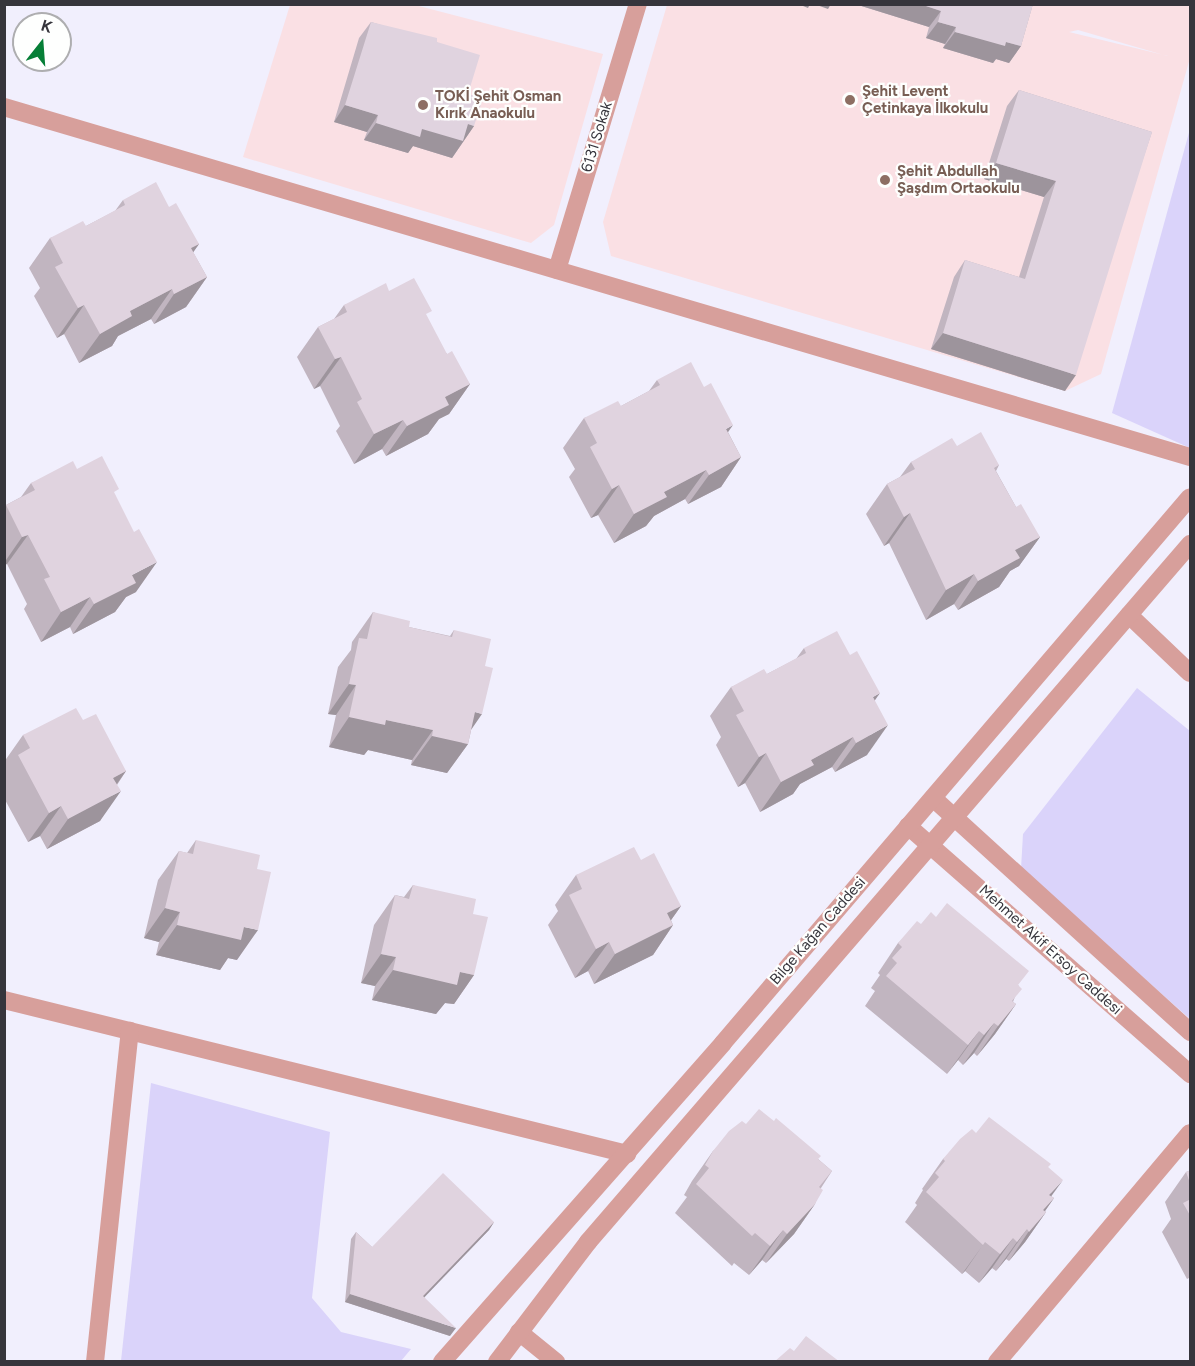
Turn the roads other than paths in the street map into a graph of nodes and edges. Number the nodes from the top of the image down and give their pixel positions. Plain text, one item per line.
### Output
1 (638, 4) edge
2 (4, 107) edge
3 (557, 270) junction
4 (1191, 457) edge
5 (1191, 497) edge
6 (1191, 544) edge
7 (1130, 615) junction
8 (1191, 673) edge
9 (933, 798) junction
10 (955, 818) junction
11 (908, 826) junction
12 (932, 845) junction
13 (4, 1000) edge
14 (130, 1031) junction
15 (1191, 1032) edge
16 (1191, 1074) edge
17 (1191, 1132) edge
18 (627, 1154) junction
19 (519, 1332) junction
20 (95, 1362) edge
21 (442, 1362) edge
22 (496, 1362) edge
23 (556, 1362) edge
24 (997, 1362) edge

1 - 3 street, 6131 Sokak
2 - 3 street
3 - 4 street
5 - 9 street, Bilge Kağan Caddesi
6 - 7 street, Bilge Kağan Caddesi
7 - 8 street
7 - 10 street, Bilge Kağan Caddesi
9 - 10 street
9 - 11 street, Bilge Kağan Caddesi
10 - 12 street, Bilge Kağan Caddesi
10 - 15 street
11 - 12 street, Mehmet Akif Ersoy Caddesi
11 - 18 street, Bilge Kağan Caddesi
12 - 16 street, Mehmet Akif Ersoy Caddesi
12 - 19 street, Bilge Kağan Caddesi
13 - 14 street
14 - 18 street
14 - 20 street
17 - 24 street
18 - 21 street, Bilge Kağan Caddesi
19 - 22 street, Bilge Kağan Caddesi
19 - 23 street

